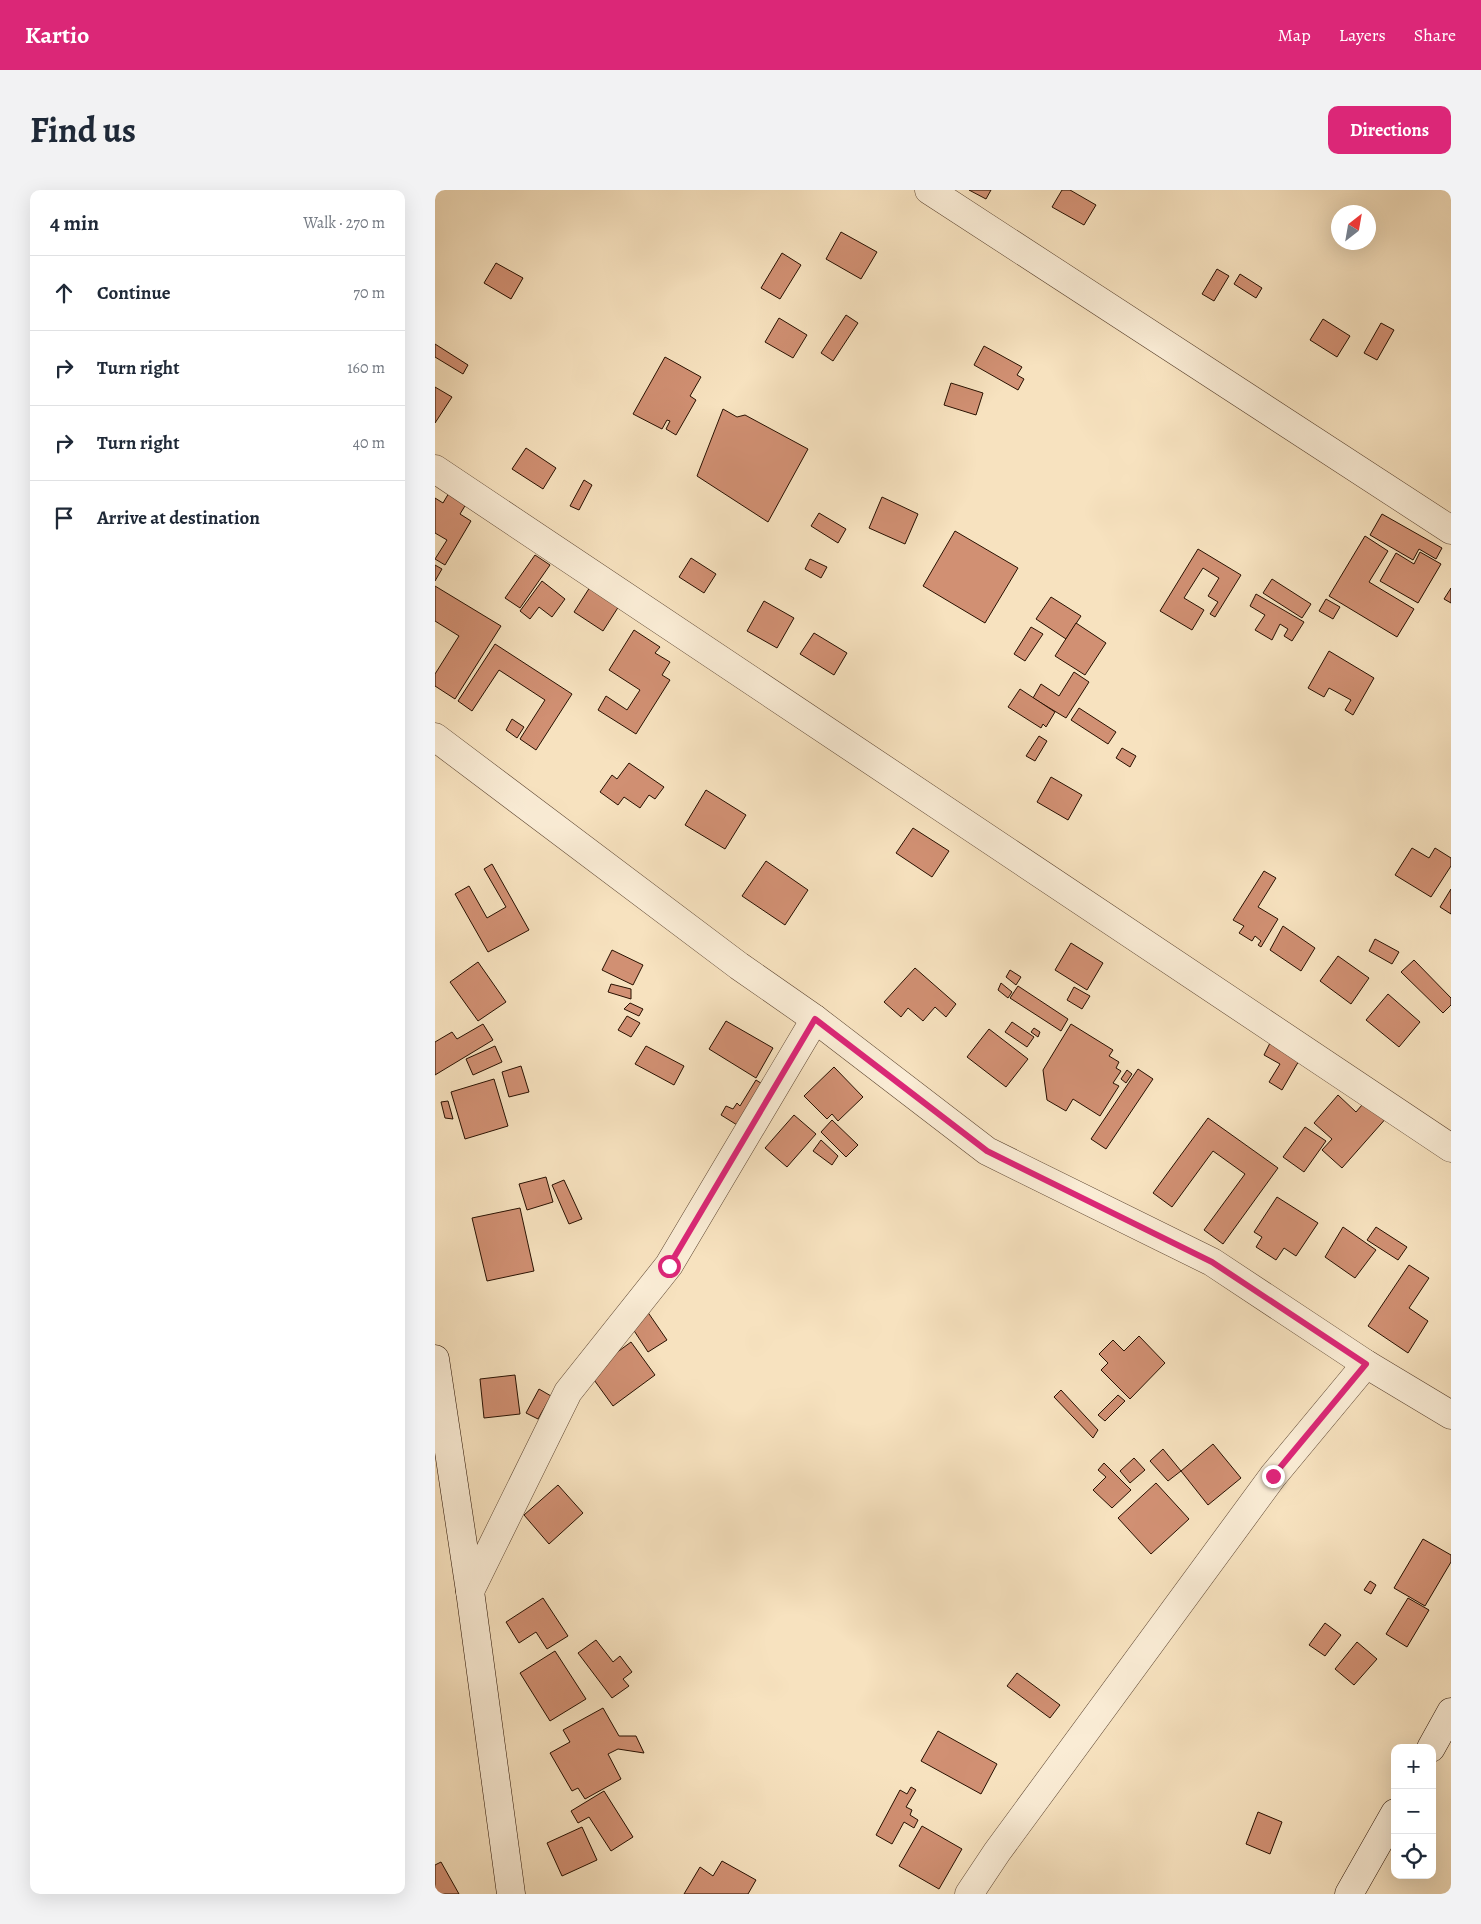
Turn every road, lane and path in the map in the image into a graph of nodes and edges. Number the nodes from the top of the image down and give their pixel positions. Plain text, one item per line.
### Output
1 (929, 190) edge
2 (435, 469) edge
3 (1451, 530) edge
4 (435, 737) edge
5 (815, 1019) junction
6 (1451, 1148) edge
7 (435, 1359) edge
8 (1366, 1364) junction
9 (1451, 1416) edge
10 (442, 1447) edge
11 (470, 1591) junction
12 (1451, 1712) edge
13 (1433, 1744) edge
14 (1391, 1819) edge
15 (511, 1894) edge
16 (969, 1894) edge
17 (1349, 1894) edge

1 - 3 street
2 - 6 street
4 - 5 street
5 - 8 street
5 - 11 street
7 - 10 street
8 - 9 street
8 - 16 street
10 - 11 street
11 - 15 street
12 - 13 street
14 - 17 street

